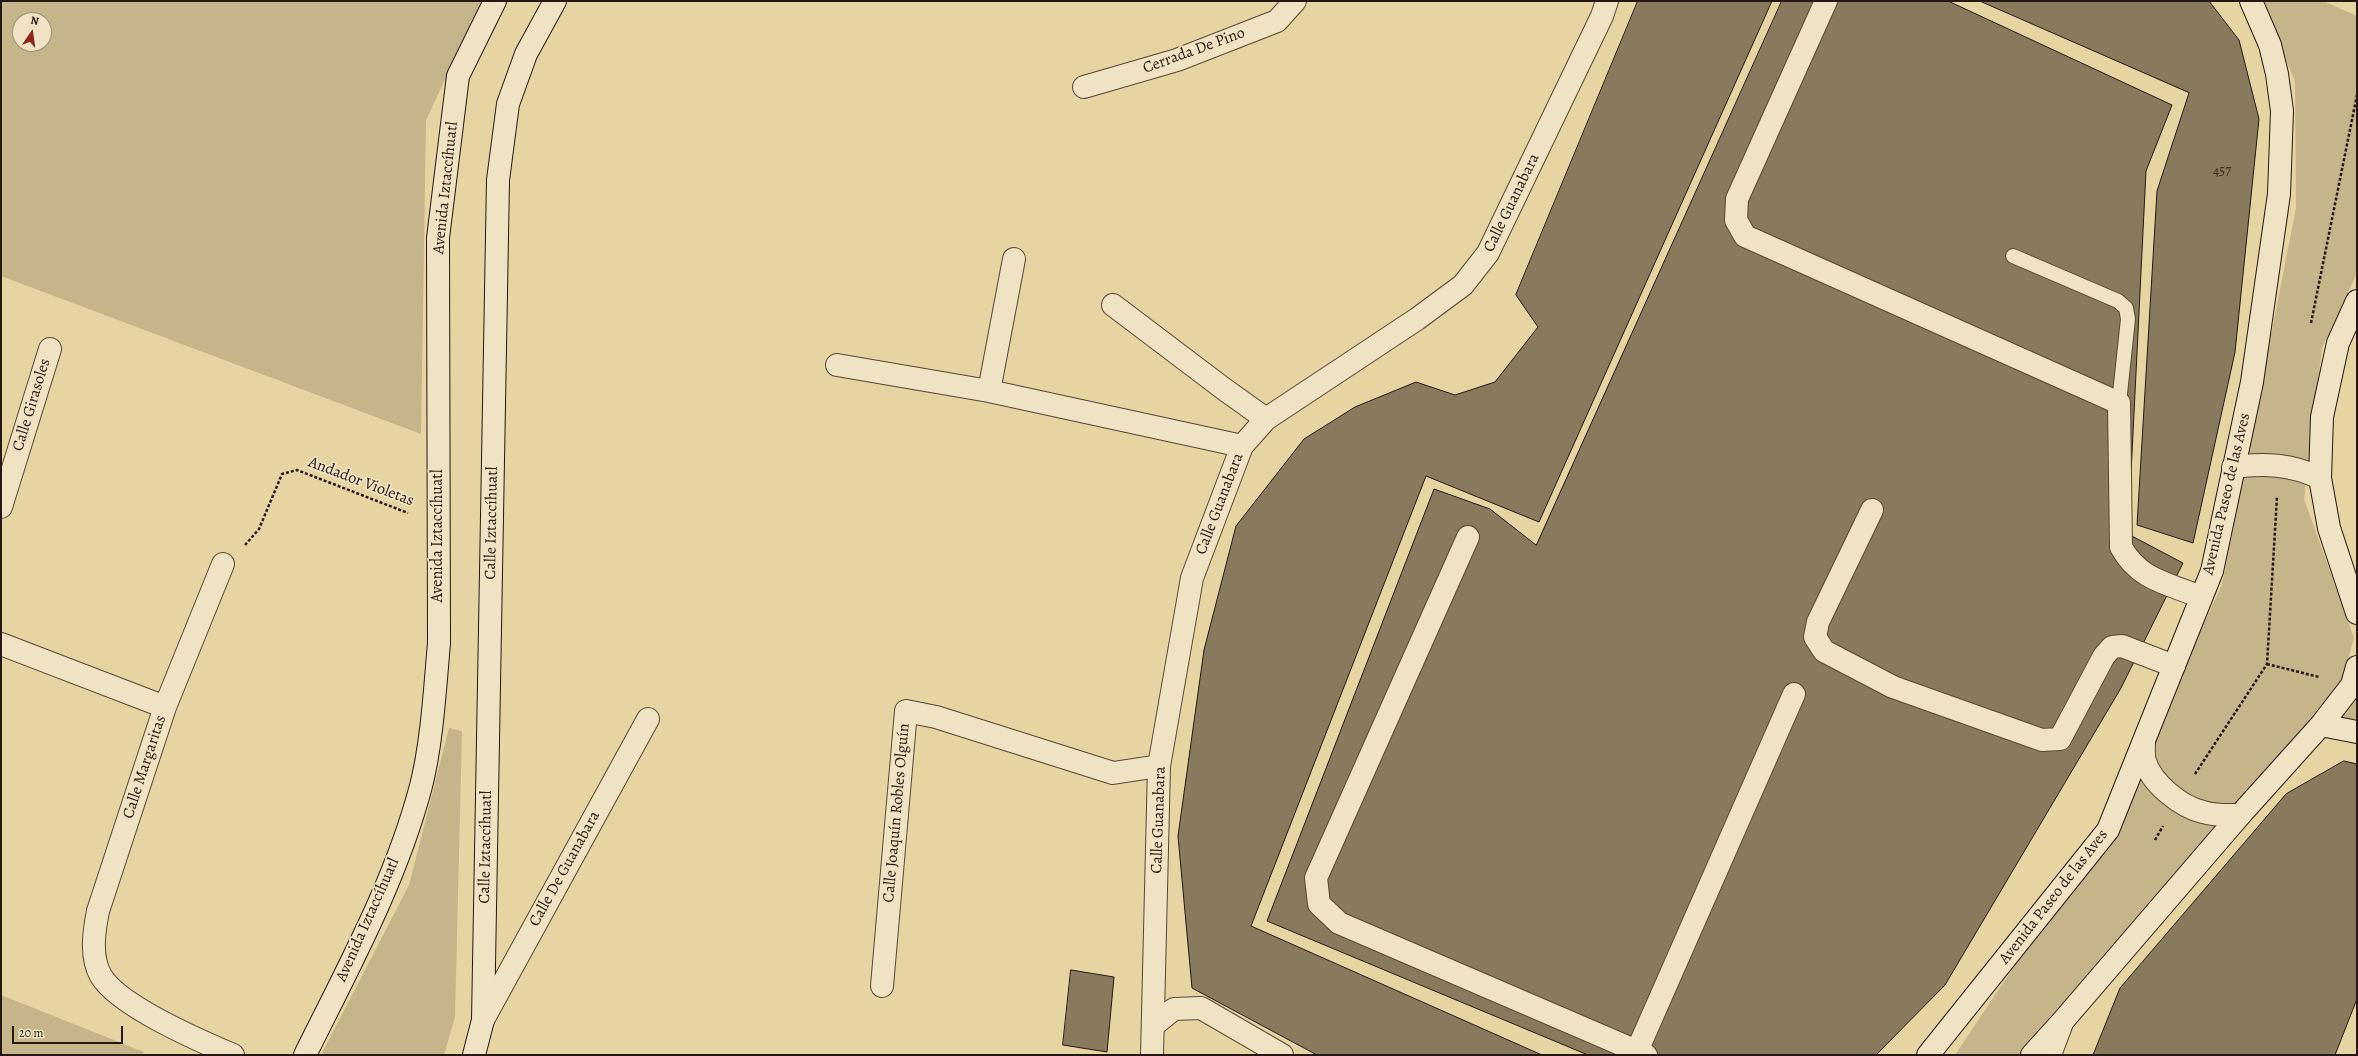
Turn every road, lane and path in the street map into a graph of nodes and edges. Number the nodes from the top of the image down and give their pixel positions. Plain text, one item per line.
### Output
1 (495, 1) edge
2 (555, 1) edge
3 (1295, 1) edge
4 (1607, 1) edge
5 (1826, 1) edge
6 (2251, 1) edge
7 (1084, 86) dead end
8 (2013, 256) dead end
9 (1014, 259) dead end
10 (2357, 300) edge
11 (1113, 305) dead end
12 (50, 349) dead end
13 (837, 365) dead end
14 (989, 391) junction
15 (2119, 403) junction
16 (1266, 419) junction
17 (1242, 446) junction
18 (2233, 468) junction
19 (2320, 478) junction
20 (1, 507) edge
21 (1872, 510) dead end
22 (438, 525) junction
23 (1468, 537) dead end
24 (223, 564) joint
25 (2201, 597) junction
26 (2357, 613) edge
27 (1, 644) edge
28 (2267, 664) dead end
29 (2174, 666) junction
30 (2355, 676) edge
31 (1794, 694) dead end
32 (165, 707) junction
33 (648, 719) dead end
34 (2321, 725) junction
35 (2357, 732) edge
36 (2144, 742) junction
37 (1159, 766) junction
38 (2240, 815) junction
39 (882, 986) dead end
40 (483, 1020) junction
41 (2062, 1022) junction
42 (1154, 1025) junction
43 (1642, 1053) edge
44 (233, 1055) edge
45 (305, 1055) edge
46 (474, 1055) edge
47 (1152, 1055) edge
48 (1282, 1055) edge
49 (1928, 1055) edge
50 (2032, 1055) edge
51 (2050, 1055) edge

1 - 22 street, Avenida Iztaccíhuatl
2 - 40 street, Calle Iztaccíhuatl
3 - 7 street, Cerrada De Pino
4 - 16 street, Calle Guanabara
5 - 15 street
6 - 18 street, Avenida Paseo de las Aves
8 - 15 lane
9 - 14 street
10 - 19 street
11 - 16 street
12 - 20 street, Calle Girasoles
13 - 14 street
14 - 17 street
15 - 25 street
16 - 17 street, Calle Guanabara
17 - 37 street, Calle Guanabara
18 - 19 street
18 - 25 street, Avenida Paseo de las Aves
19 - 26 street
21 - 29 street
22 - 24 path, Andador Violetas
22 - 45 street, Avenida Iztaccíhuatl
23 - 43 street
24 - 32 street, Calle Margaritas
25 - 29 street, Avenida Paseo de las Aves
27 - 32 street
28 - 30 path
29 - 36 street, Avenida Paseo de las Aves
30 - 34 street
31 - 43 street
32 - 44 street, Calle Margaritas
33 - 40 street, Calle De Guanabara
34 - 35 street
34 - 38 street
36 - 38 street
36 - 49 street, Avenida Paseo de las Aves
37 - 39 street, Calle Joaquín Robles Olguín
37 - 42 street, Calle Guanabara
38 - 41 street
40 - 46 street, Calle Iztaccíhuatl
41 - 50 street
41 - 51 street
42 - 47 street, Calle Guanabara
42 - 48 street

